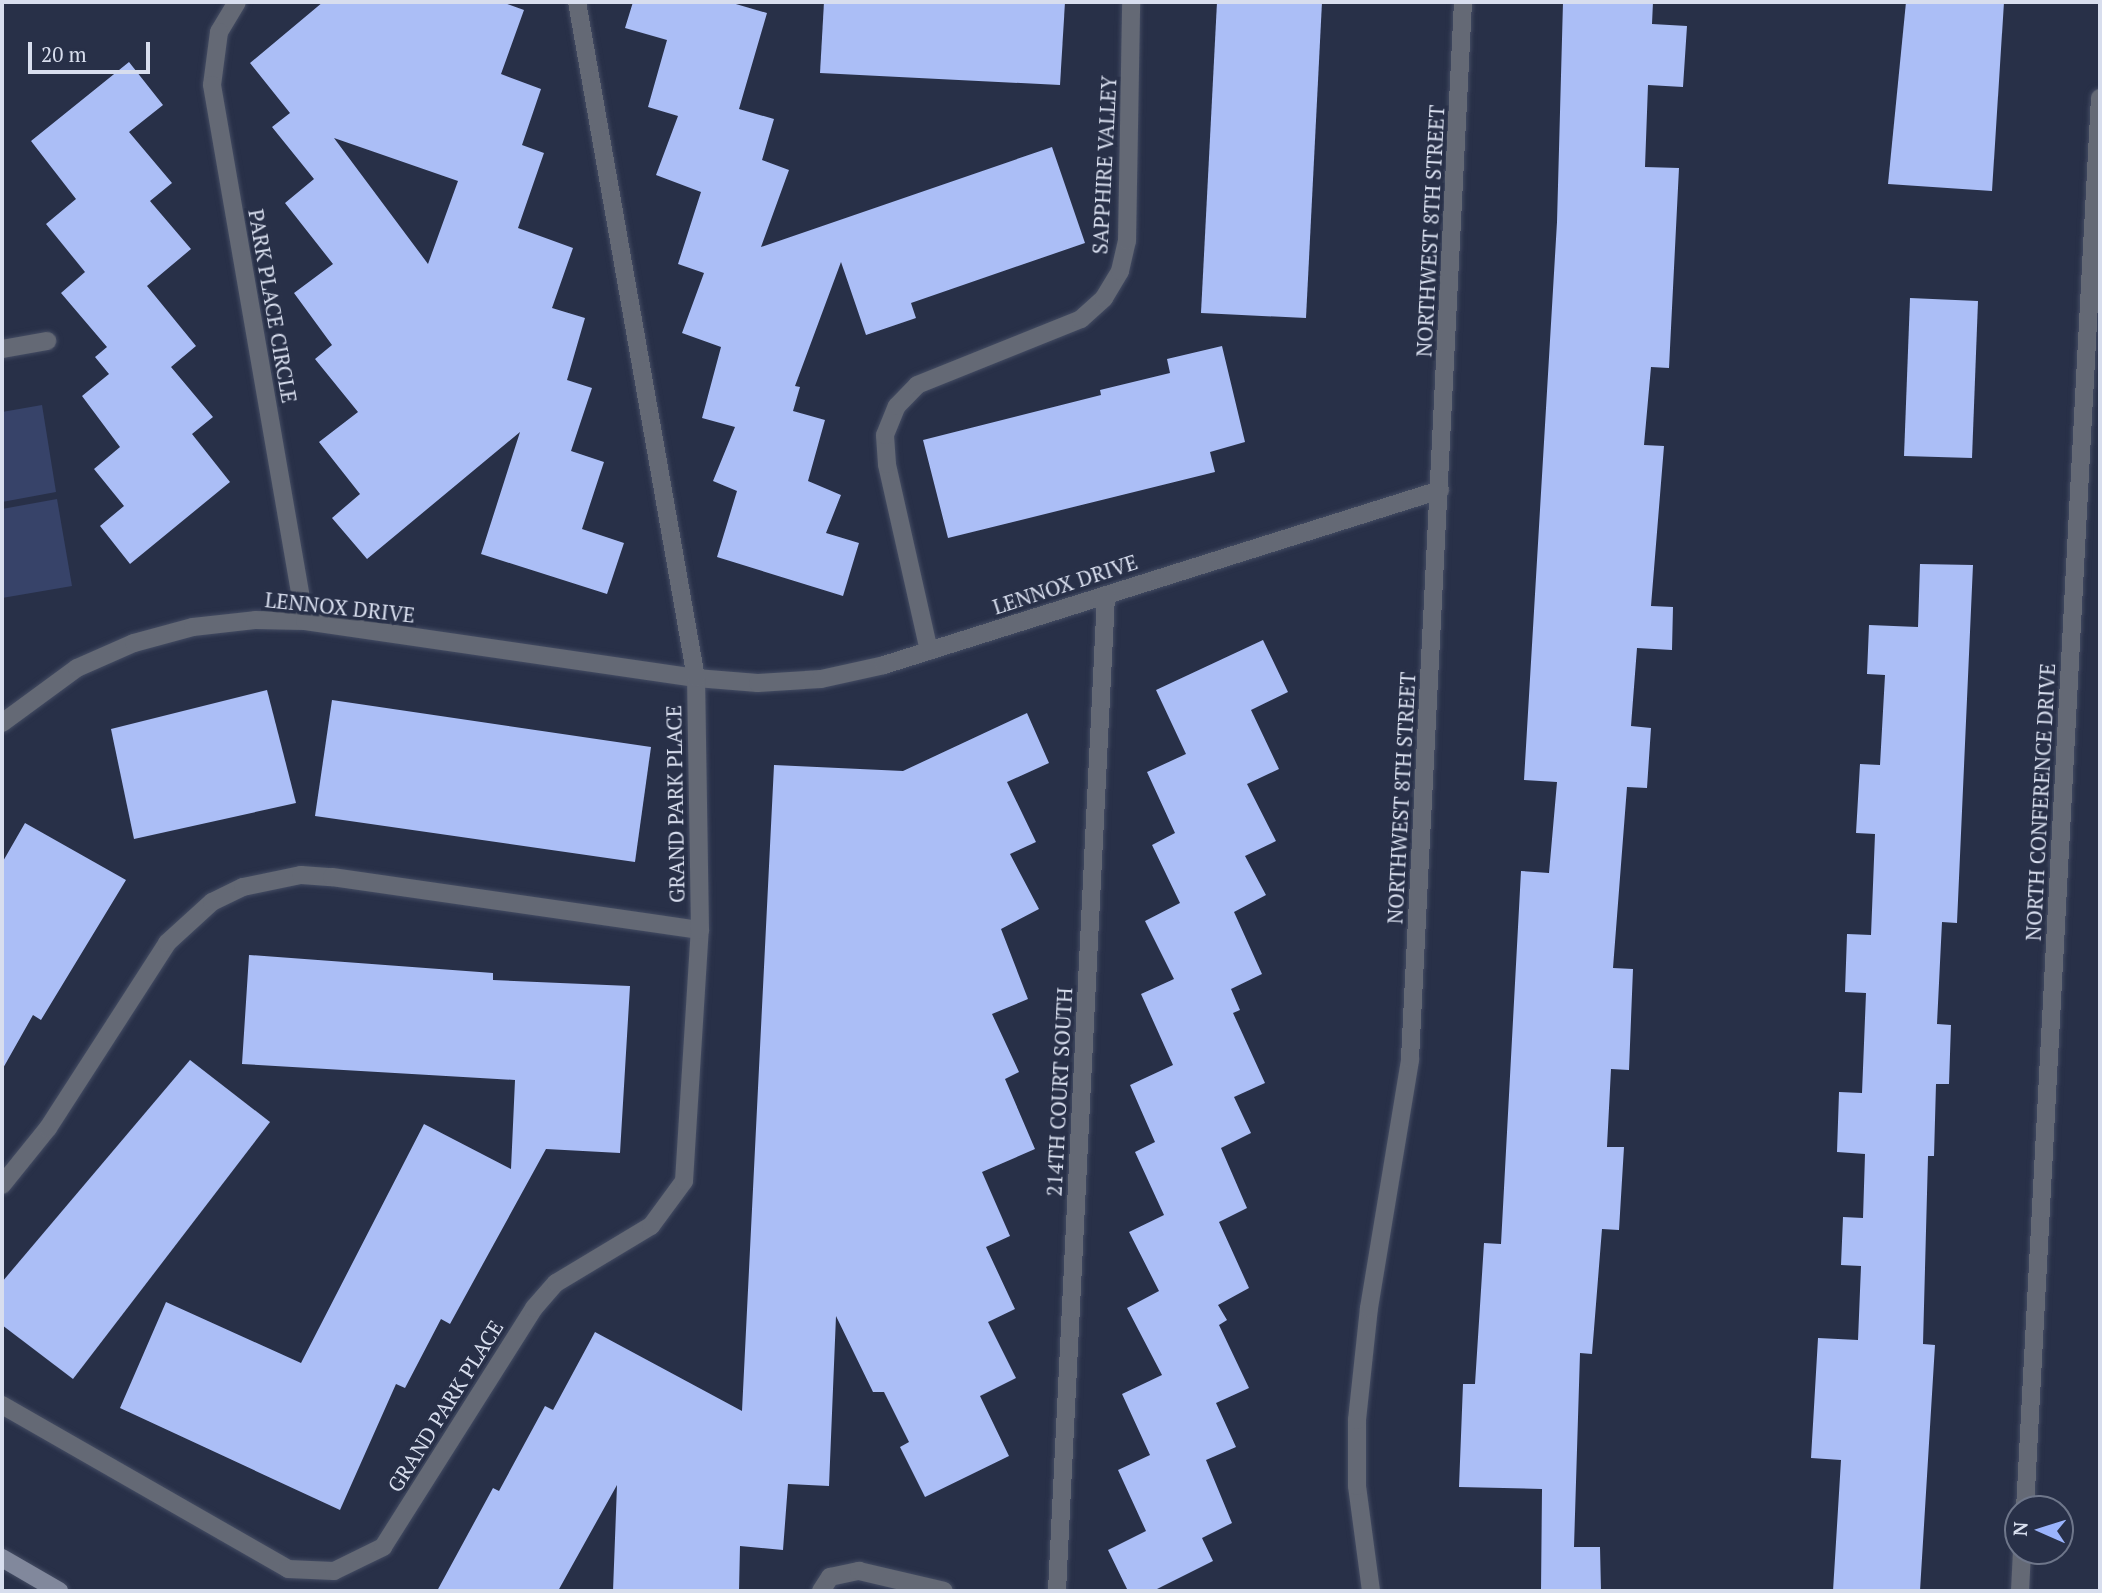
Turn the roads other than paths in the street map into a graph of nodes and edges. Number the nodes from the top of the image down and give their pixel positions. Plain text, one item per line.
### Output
1 (236, 2) edge
2 (577, 2) edge
3 (1130, 2) edge
4 (1463, 2) edge
5 (2100, 98) edge
6 (2094, 327) edge
7 (47, 341) dead end
8 (2, 349) edge
9 (1440, 490) junction
10 (1106, 595) junction
11 (305, 621) junction
12 (929, 651) junction
13 (696, 678) junction
14 (2, 723) edge
15 (700, 930) junction
16 (2, 1185) edge
17 (2, 1405) edge
18 (2026, 1495) edge
19 (2, 1558) edge
20 (2021, 1565) edge
21 (60, 1591) edge
22 (821, 1591) edge
23 (944, 1591) edge
24 (1057, 1591) edge
25 (1371, 1591) edge
26 (2020, 1591) edge

1 - 11 street, PARK PLACE CIRCLE
2 - 13 street
3 - 12 street, SAPPHIRE VALLEY
4 - 9 street, NORTHWEST 8TH STREET
5 - 6 street, NORTH CONFERENCE DRIVE
6 - 18 street, NORTH CONFERENCE DRIVE
7 - 8 street
9 - 10 street, LENNOX DRIVE
9 - 25 street, NORTHWEST 8TH STREET
10 - 12 street, LENNOX DRIVE
10 - 24 street, 214TH COURT SOUTH
11 - 13 street, LENNOX DRIVE
11 - 14 street, LENNOX DRIVE
12 - 13 street, LENNOX DRIVE
13 - 15 street, GRAND PARK PLACE
15 - 16 street, GRAND PARK PLACE
15 - 17 street, GRAND PARK PLACE
19 - 21 main road
20 - 26 street
22 - 23 street

